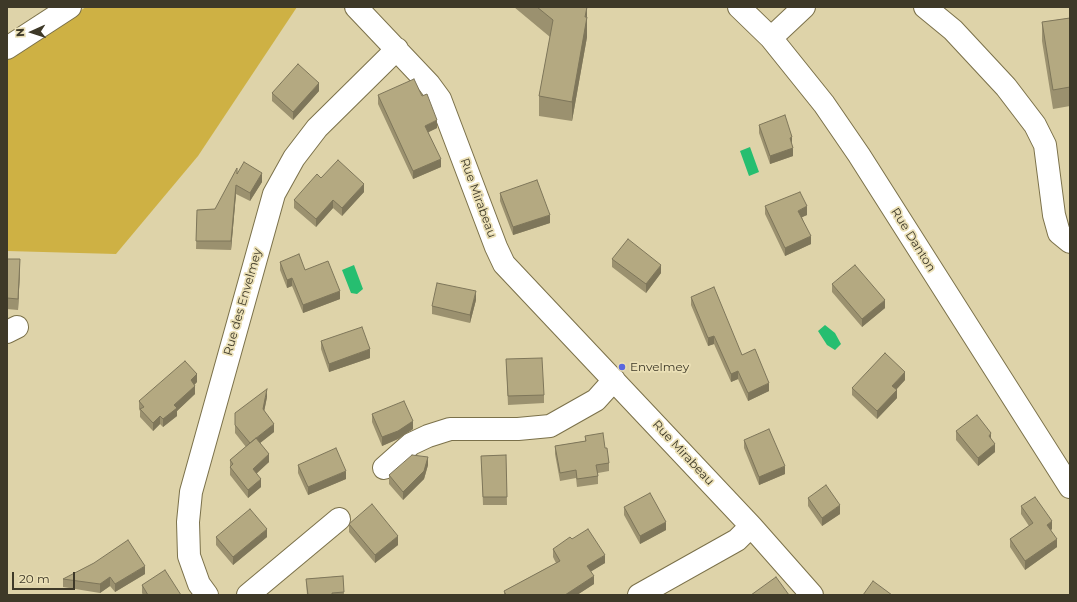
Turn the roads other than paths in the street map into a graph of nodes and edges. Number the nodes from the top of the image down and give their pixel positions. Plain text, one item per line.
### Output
1 (70, 7) edge
2 (356, 7) edge
3 (739, 7) edge
4 (804, 7) edge
5 (925, 7) edge
6 (771, 38) junction
7 (7, 48) edge
8 (397, 49) junction
9 (1070, 242) edge
10 (614, 380) junction
11 (384, 468) dead end
12 (1070, 487) edge
13 (339, 519) dead end
14 (751, 526) junction
15 (207, 595) edge
16 (248, 595) edge
17 (639, 595) edge
18 (812, 595) edge

1 - 7 street
2 - 8 street, Rue Mirabeau
3 - 6 street, Rue Danton
4 - 6 street
5 - 9 street
6 - 12 street, Rue Danton
8 - 10 street, Rue Mirabeau
8 - 15 street, Rue des Envelmey
10 - 11 street
10 - 14 street, Rue Mirabeau
13 - 16 street
14 - 17 street
14 - 18 street, Rue Mirabeau

